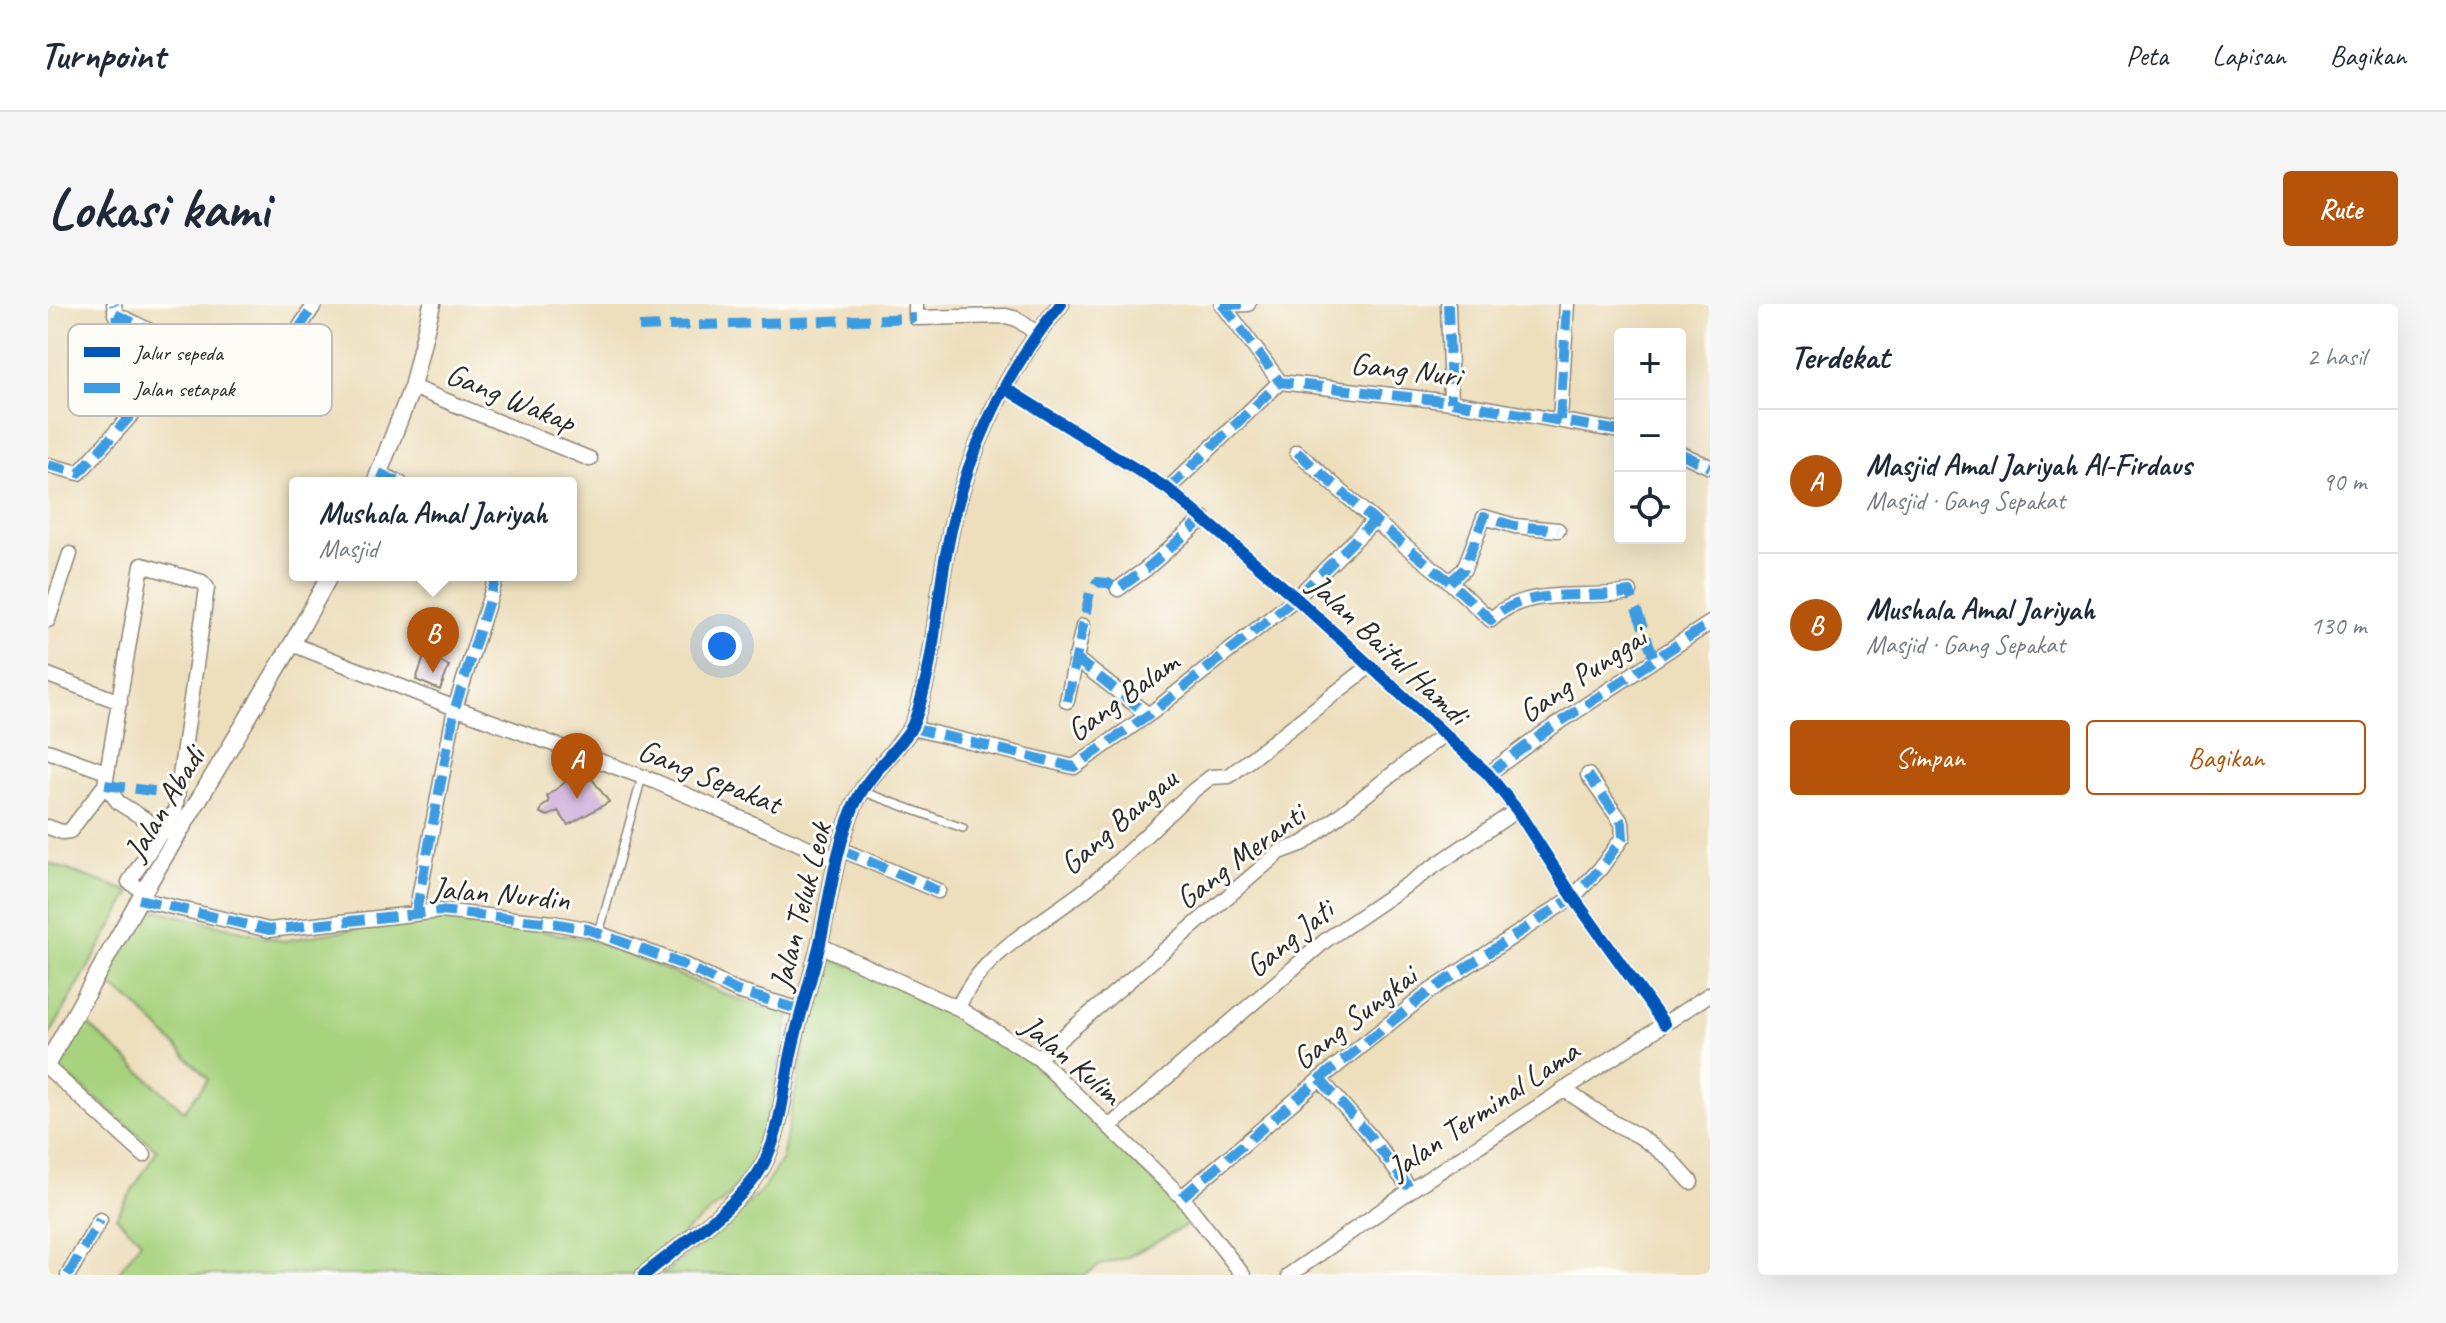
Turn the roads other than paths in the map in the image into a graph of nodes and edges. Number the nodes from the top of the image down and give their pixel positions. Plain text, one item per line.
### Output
1 (315, 304) edge
2 (432, 304) edge
3 (916, 304) edge
4 (1061, 304) edge
5 (1222, 304) edge
6 (1248, 304) edge
7 (1448, 304) edge
8 (1567, 304) edge
9 (114, 309) edge
10 (140, 324) edge
11 (302, 324) edge
12 (1036, 333) junction
13 (1280, 382) junction
14 (412, 387) junction
15 (1005, 388) junction
16 (1451, 402) junction
17 (130, 416) edge
18 (1560, 420) junction
19 (1614, 430) edge
20 (1297, 452) dead end
21 (1686, 456) edge
22 (590, 459) dead end
23 (48, 465) edge
24 (1710, 467) edge
25 (377, 477) edge
26 (1168, 489) junction
27 (1204, 518) junction
28 (1377, 523) junction
29 (1558, 530) dead end
30 (70, 554) dead end
31 (327, 581) edge
32 (495, 581) edge
33 (1450, 582) junction
34 (1118, 589) dead end
35 (1630, 592) dead end
36 (1296, 598) junction
37 (48, 620) edge
38 (1710, 623) edge
39 (1083, 626) dead end
40 (292, 644) junction
41 (1075, 658) junction
42 (1370, 666) junction
43 (48, 675) edge
44 (1067, 701) dead end
45 (120, 702) junction
46 (455, 708) junction
47 (1147, 714) junction
48 (912, 728) junction
49 (1444, 734) junction
50 (48, 751) edge
51 (1488, 774) junction
52 (1588, 775) dead end
53 (642, 777) junction
54 (106, 778) junction
55 (861, 792) junction
56 (1517, 810) junction
57 (48, 827) edge
58 (963, 828) dead end
59 (171, 832) junction
60 (838, 855) junction
61 (137, 891) junction
62 (938, 891) dead end
63 (1573, 897) junction
64 (416, 913) junction
65 (599, 933) junction
66 (819, 945) junction
67 (1710, 994) edge
68 (958, 1008) junction
69 (801, 1010) junction
70 (1664, 1024) junction
71 (1038, 1058) junction
72 (48, 1065) edge
73 (1320, 1079) junction
74 (1563, 1089) junction
75 (1109, 1127) junction
76 (144, 1155) dead end
77 (1691, 1182) dead end
78 (1411, 1190) junction
79 (1182, 1197) junction
80 (100, 1220) dead end
81 (68, 1275) edge
82 (644, 1275) edge
83 (1243, 1275) edge
84 (1289, 1275) edge

1 - 11 street
2 - 14 street
3 - 12 street
4 - 12 street, Jalan Teluk Leok
5 - 6 street
5 - 13 street
7 - 16 street
8 - 18 street
9 - 10 street
12 - 15 street, Jalan Teluk Leok
13 - 16 street, Gang Nuri
13 - 26 street
14 - 22 street, Gang Wakap
14 - 25 street
15 - 26 street, Jalan Baitul Hamdi
15 - 48 street, Jalan Teluk Leok
16 - 18 street, Gang Nuri
17 - 23 street
18 - 19 street, Gang Nuri
20 - 28 street
21 - 24 street
26 - 27 street, Jalan Baitul Hamdi
27 - 34 street
27 - 36 street, Jalan Baitul Hamdi
28 - 33 street
28 - 36 street, Gang Balam
29 - 33 street
30 - 37 street
31 - 40 street, Jalan Abadi
32 - 46 street
33 - 35 street
36 - 42 street, Jalan Baitul Hamdi
36 - 47 street, Gang Balam
38 - 51 street, Gang Punggai
39 - 41 street
40 - 46 street, Gang Sepakat
40 - 59 street, Jalan Abadi
41 - 44 street
41 - 47 street
42 - 49 street, Jalan Baitul Hamdi
42 - 68 street, Gang Bangau
43 - 45 street
45 - 54 street
45 - 59 street
46 - 53 street, Gang Sepakat
46 - 64 street
47 - 48 street, Gang Balam
48 - 55 street, Jalan Teluk Leok
49 - 51 street, Jalan Baitul Hamdi
49 - 71 street, Gang Meranti
50 - 54 street
51 - 56 street, Jalan Baitul Hamdi
52 - 63 street, Gang Sungkai
53 - 60 street, Gang Sepakat
53 - 65 lane
54 - 57 street
54 - 59 street
55 - 58 lane
55 - 60 street, Jalan Teluk Leok
56 - 63 street, Jalan Baitul Hamdi
56 - 75 street, Gang Jati
59 - 61 street, Jalan Abadi
60 - 62 street, Gang Sepakat
60 - 66 street, Jalan Teluk Leok
61 - 64 street, Jalan Nurdin
61 - 72 street, Jalan Abadi
63 - 70 street, Jalan Baitul Hamdi
63 - 73 street, Gang Sungkai
64 - 65 street, Jalan Nurdin
65 - 69 street, Jalan Nurdin
66 - 68 street, Jalan Kulim
66 - 69 street, Jalan Teluk Leok
67 - 70 street, Jalan Terminal Lama
68 - 71 street, Jalan Kulim
69 - 82 street, Jalan Teluk Leok
70 - 74 street, Jalan Terminal Lama
71 - 75 street, Jalan Kulim
72 - 76 street
73 - 78 street
73 - 79 street, Gang Sungkai
74 - 77 street
74 - 78 street, Jalan Terminal Lama
75 - 79 street, Jalan Kulim
78 - 84 street, Jalan Terminal Lama
79 - 83 street, Jalan Kulim
80 - 81 street

